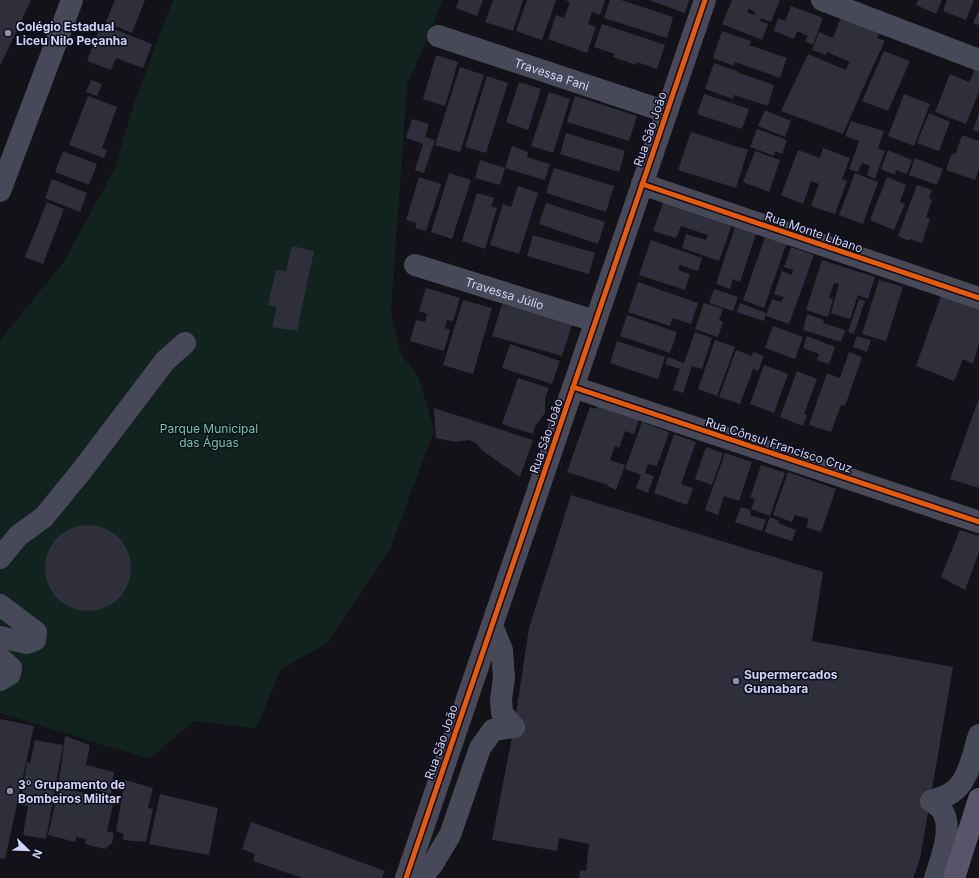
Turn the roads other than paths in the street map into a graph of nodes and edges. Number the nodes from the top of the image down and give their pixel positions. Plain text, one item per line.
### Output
1 (72, 0) edge
2 (705, 0) edge
3 (822, 0) edge
4 (438, 36) dead end
5 (979, 60) edge
6 (667, 112) junction
7 (642, 184) junction
8 (0, 191) edge
9 (415, 265) dead end
10 (979, 298) edge
11 (595, 321) junction
12 (185, 343) dead end
13 (573, 387) junction
14 (979, 522) edge
15 (0, 558) edge
16 (0, 605) edge
17 (492, 626) junction
18 (0, 637) edge
19 (0, 658) edge
20 (0, 680) edge
21 (979, 735) edge
22 (979, 799) edge
23 (406, 878) edge
24 (421, 878) edge
25 (935, 878) edge
26 (954, 878) edge

1 - 8 street
2 - 6 street, Rua São João
3 - 5 street
4 - 6 street, Travessa Fani
6 - 7 street, Rua São João
7 - 10 street, Rua Monte Líbano
7 - 11 street, Rua São João
9 - 11 street, Travessa Júlio
11 - 13 street, Rua São João
12 - 15 street
13 - 14 street, Rua Cônsul Francisco Cruz
13 - 17 street, Rua São João
16 - 18 street
17 - 23 street, Rua São João
17 - 24 street
19 - 20 street
21 - 25 street
22 - 26 main road

